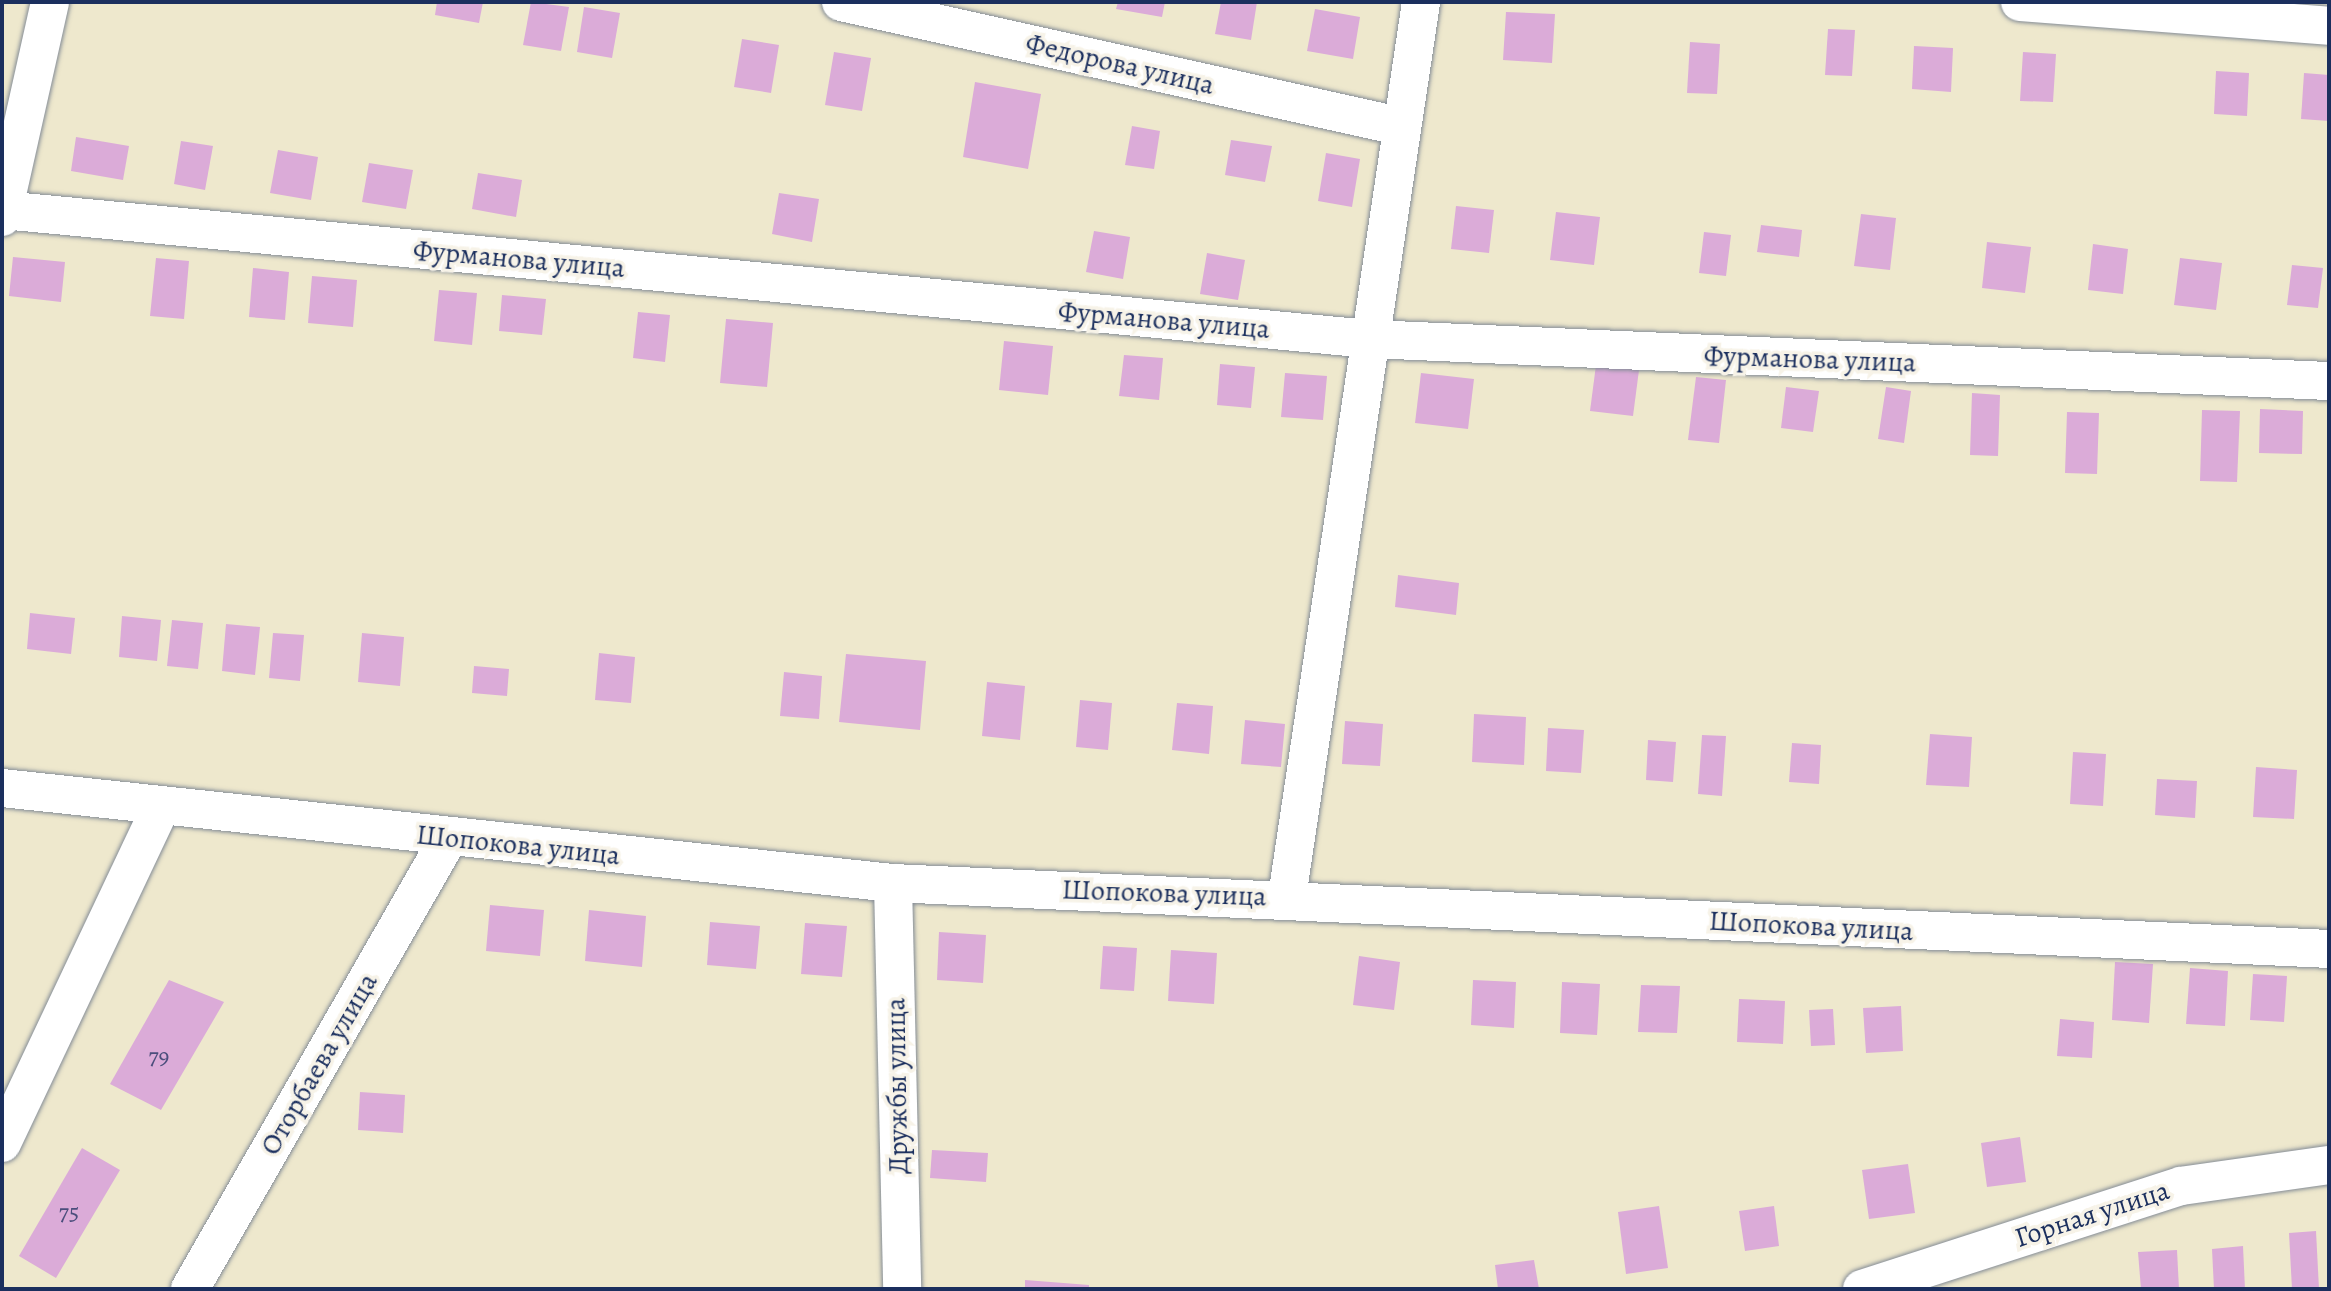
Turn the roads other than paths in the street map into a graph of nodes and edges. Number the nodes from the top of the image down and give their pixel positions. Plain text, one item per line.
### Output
1 (50, 2) edge
2 (841, 2) edge
3 (1421, 2) edge
4 (2020, 2) edge
5 (2329, 26) edge
6 (1399, 126) junction
7 (4, 213) edge
8 (1370, 339) junction
9 (2329, 381) edge
10 (2, 788) edge
11 (161, 806) junction
12 (448, 839) junction
13 (893, 883) junction
14 (1287, 897) junction
15 (2329, 949) edge
16 (2, 1143) edge
17 (2329, 1165) edge
18 (190, 1289) edge
19 (902, 1289) edge
20 (1862, 1289) edge

1 - 7 street
2 - 6 street, Федорова улица
3 - 6 street
4 - 5 street
6 - 8 street
7 - 8 street, Фурманова улица
8 - 9 street, Фурманова улица
8 - 14 street
10 - 11 street, Шопокова улица
11 - 12 street, Шопокова улица
11 - 16 street
12 - 13 street, Шопокова улица
12 - 18 street, Оторбаева улица
13 - 14 street, Шопокова улица
13 - 19 street, Дружбы улица
14 - 15 street, Шопокова улица
17 - 20 street, Горная улица

